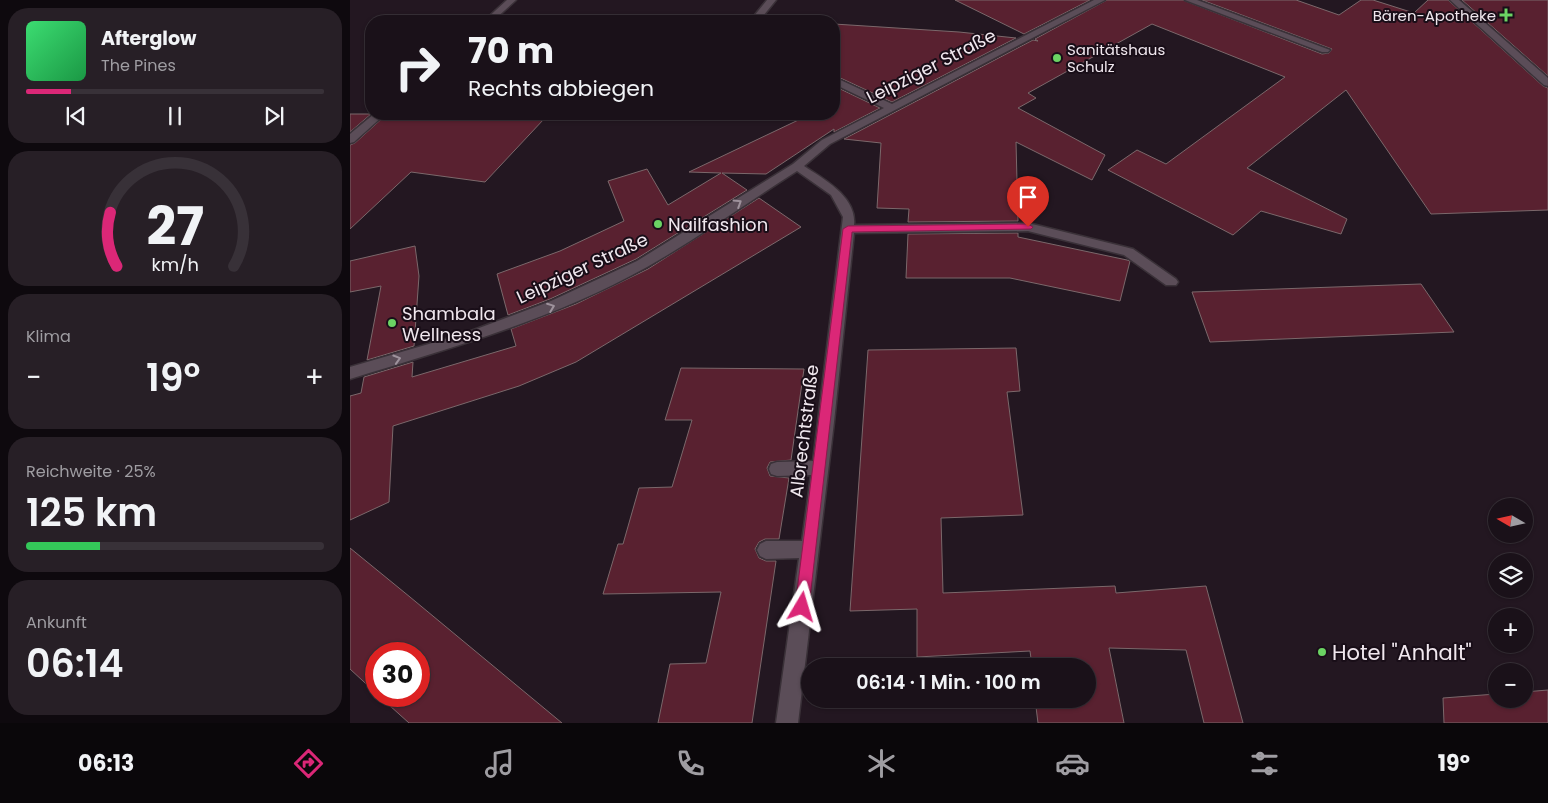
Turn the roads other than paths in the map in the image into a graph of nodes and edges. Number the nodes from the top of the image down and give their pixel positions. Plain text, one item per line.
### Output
1 (512, 0) edge
2 (772, 0) edge
3 (1101, 0) edge
4 (1188, 0) edge
5 (1454, 0) edge
6 (495, 15) edge
7 (759, 15) edge
8 (1325, 50) dead end
9 (840, 83) edge
10 (1548, 83) edge
11 (890, 107) junction
12 (373, 120) edge
13 (350, 140) edge
14 (797, 166) junction
15 (848, 229) junction
16 (1171, 282) dead end
17 (350, 373) edge
18 (820, 468) junction
19 (777, 469) dead end
20 (766, 550) dead end
21 (809, 550) junction
22 (787, 723) edge

1 - 6 street
2 - 7 street
3 - 11 street, Leipziger Straße
4 - 8 street
5 - 10 street
9 - 11 street
11 - 14 street, Leipziger Straße
12 - 13 street
14 - 15 street, Albrechtstraße
17 -> 14 street, Leipziger Straße
15 - 16 street
15 - 18 street, Albrechtstraße
18 - 19 street
18 - 21 street, Albrechtstraße
20 - 21 street
21 - 22 street, Albrechtstraße

